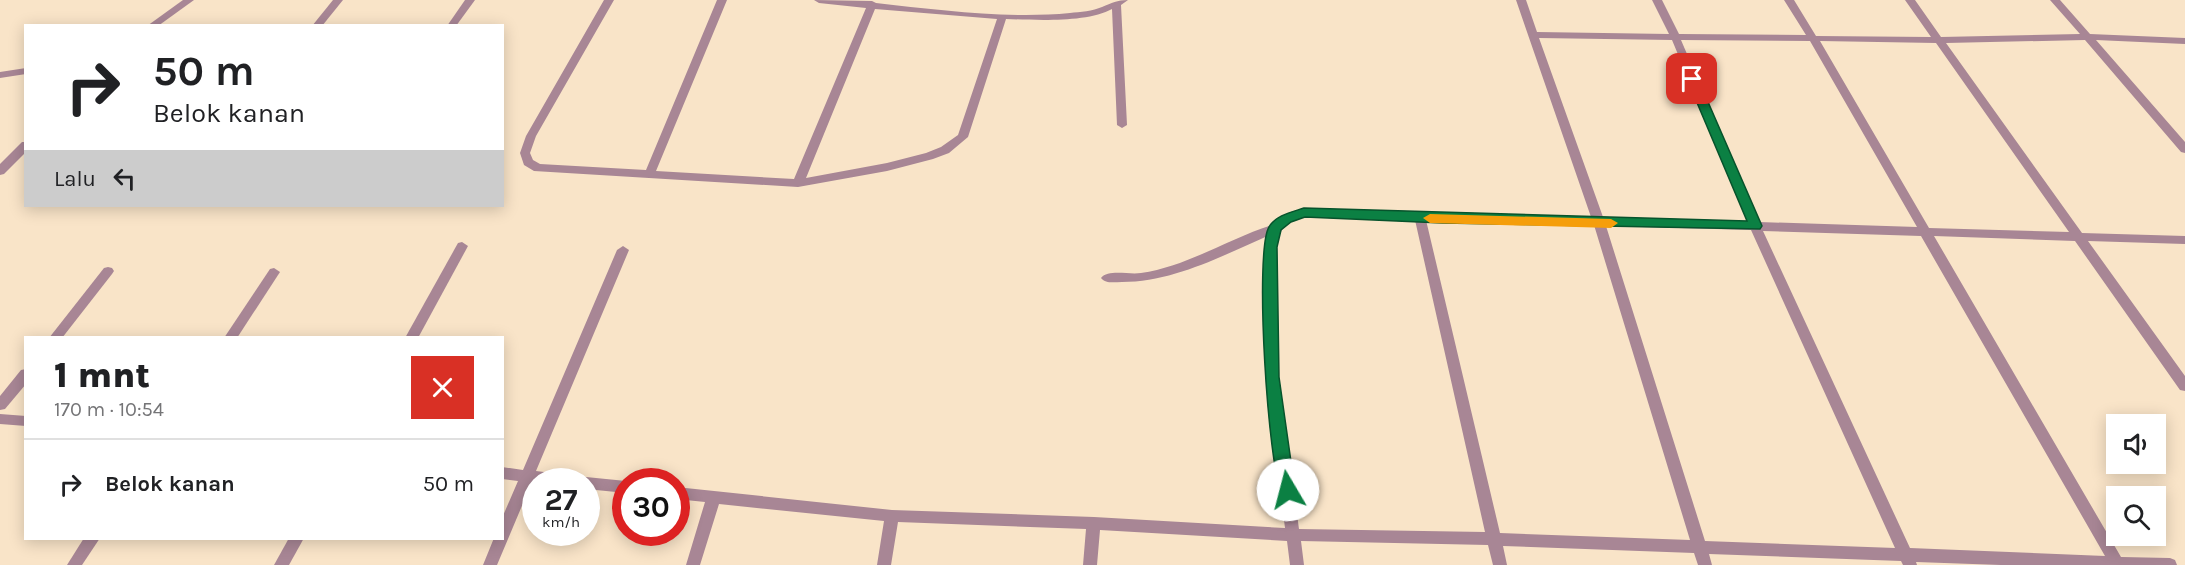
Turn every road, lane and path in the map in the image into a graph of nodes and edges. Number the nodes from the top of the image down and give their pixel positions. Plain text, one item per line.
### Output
1 (189, 0) edge
2 (338, 0) edge
3 (470, 0) edge
4 (609, 0) edge
5 (723, 0) edge
6 (819, 0) edge
7 (1521, 0) edge
8 (1657, 0) edge
9 (1789, 0) edge
10 (1910, 0) edge
11 (2055, 0) edge
12 (1120, 3) edge
13 (872, 4) junction
14 (1002, 17) junction
15 (154, 24) edge
16 (318, 24) edge
17 (452, 24) edge
18 (1534, 35) junction
19 (1675, 36) junction
20 (2087, 37) junction
21 (1813, 38) junction
22 (1940, 40) junction
23 (2185, 41) edge
24 (24, 71) edge
25 (0, 75) edge
26 (1122, 126) dead end
27 (24, 147) edge
28 (2185, 149) edge
29 (0, 171) edge
30 (650, 173) junction
31 (798, 183) junction
32 (1420, 218) junction
33 (1599, 223) junction
34 (1755, 226) junction
35 (1275, 228) junction
36 (1923, 231) junction
37 (2080, 238) junction
38 (2185, 240) edge
39 (462, 246) dead end
40 (623, 250) dead end
41 (108, 271) dead end
42 (274, 272) dead end
43 (1107, 278) dead end
44 (57, 336) edge
45 (231, 336) edge
46 (412, 336) edge
47 (24, 376) edge
48 (2185, 386) edge
49 (0, 405) edge
50 (0, 419) edge
51 (24, 421) edge
52 (531, 468) edge
53 (504, 473) edge
54 (522, 475) edge
55 (522, 490) edge
56 (690, 494) edge
57 (714, 497) junction
58 (892, 516) junction
59 (1094, 523) junction
60 (504, 532) edge
61 (1294, 535) junction
62 (1495, 539) junction
63 (92, 540) edge
64 (296, 540) edge
65 (501, 540) edge
66 (1699, 547) junction
67 (1908, 560) edge
68 (2118, 564) edge
69 (74, 565) edge
70 (281, 565) edge
71 (490, 565) edge
72 (693, 565) edge
73 (884, 565) edge
74 (1090, 565) edge
75 (1297, 565) edge
76 (1500, 565) edge
77 (1705, 565) edge
78 (2170, 565) edge

1 - 15 street
2 - 16 street
3 - 17 street
4 - 30 street
5 - 30 street
6 - 13 street
7 - 18 street
8 - 19 street
9 - 21 street
10 - 22 street
11 - 20 street
12 - 14 street
12 - 26 street
13 - 14 street
13 - 31 street
14 - 31 street
18 - 19 street
18 - 33 street
19 - 21 street
19 - 34 street
20 - 22 street
20 - 23 street
20 - 28 street
21 - 22 street
21 - 36 street
22 - 37 street
24 - 25 street
27 - 29 street
30 - 31 street
32 - 33 street
32 - 35 street
32 - 62 street
33 - 34 street
33 - 66 street
34 - 36 street
34 - 67 street
35 - 43 street
35 - 61 street
36 - 37 street
36 - 68 street
37 - 38 street
37 - 48 street
39 - 46 street
40 - 52 street
41 - 44 street
42 - 45 street
47 - 49 street
50 - 51 street
53 - 54 street
55 - 60 street
56 - 57 street
57 - 58 street
57 - 72 street
58 - 59 street
58 - 73 street
59 - 61 street
59 - 74 street
61 - 62 street
61 - 75 street
62 - 66 street
62 - 76 street
63 - 69 street
64 - 70 street
65 - 71 street
66 - 67 street
66 - 77 street
67 - 68 street
68 - 78 street

